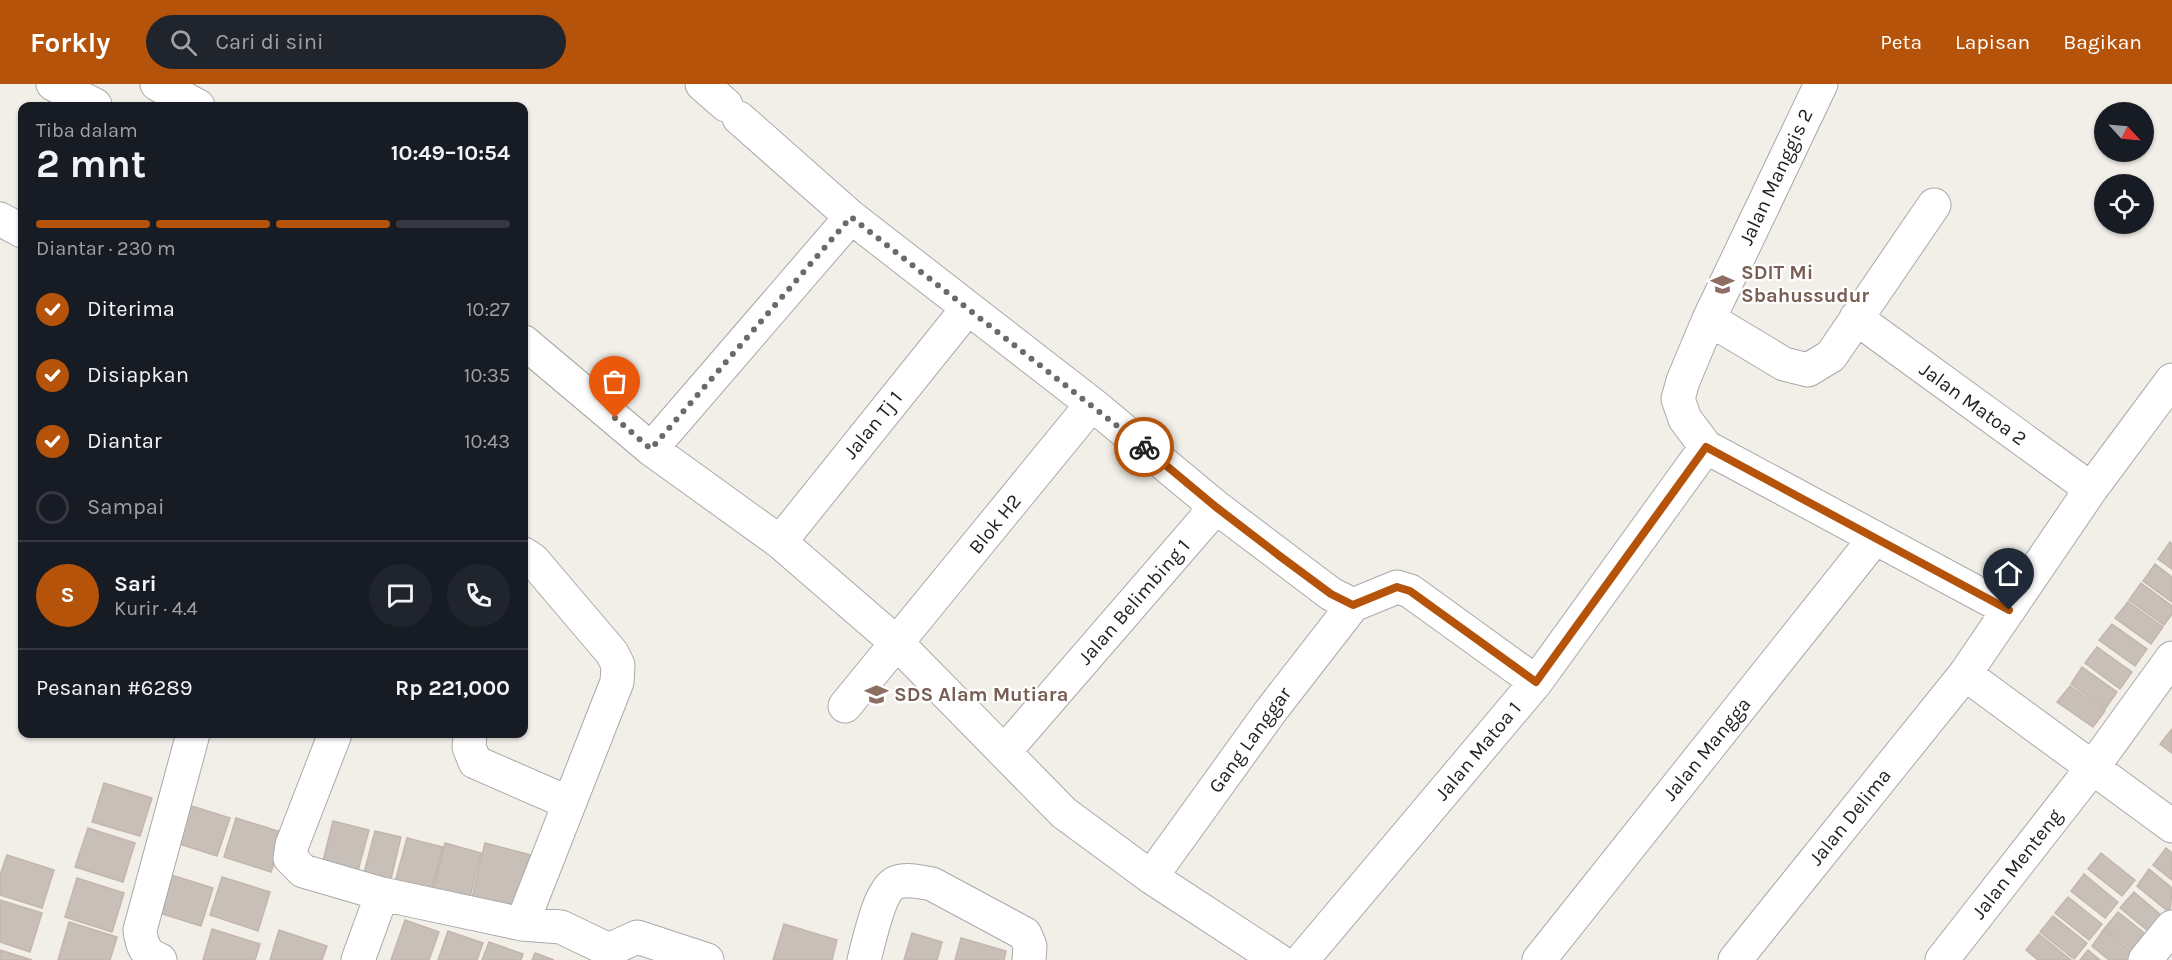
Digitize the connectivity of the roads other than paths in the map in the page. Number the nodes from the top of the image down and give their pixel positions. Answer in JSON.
{"nodes":[{"id":1,"x":53,"y":84,"type":"edge"},
{"id":2,"x":157,"y":84,"type":"edge"},
{"id":3,"x":702,"y":84,"type":"edge"},
{"id":4,"x":1821,"y":84,"type":"edge"},
{"id":5,"x":89,"y":102,"type":"edge"},
{"id":6,"x":191,"y":102,"type":"edge"},
{"id":7,"x":1934,"y":205,"type":"dead end"},
{"id":8,"x":851,"y":217,"type":"junction"},
{"id":9,"x":0,"y":219,"type":"edge"},
{"id":10,"x":18,"y":229,"type":"edge"},
{"id":11,"x":967,"y":309,"type":"junction"},
{"id":12,"x":1856,"y":318,"type":"junction"},
{"id":13,"x":1709,"y":319,"type":"junction"},
{"id":14,"x":528,"y":345,"type":"edge"},
{"id":15,"x":2172,"y":380,"type":"edge"},
{"id":16,"x":1092,"y":404,"type":"junction"},
{"id":17,"x":1706,"y":447,"type":"junction"},
{"id":18,"x":651,"y":449,"type":"junction"},
{"id":19,"x":2091,"y":489,"type":"junction"},
{"id":20,"x":1216,"y":507,"type":"junction"},
{"id":21,"x":1875,"y":538,"type":"junction"},
{"id":22,"x":780,"y":542,"type":"junction"},
{"id":23,"x":528,"y":568,"type":"edge"},
{"id":24,"x":1353,"y":605,"type":"junction"},
{"id":25,"x":2009,"y":610,"type":"junction"},
{"id":26,"x":898,"y":644,"type":"junction"},
{"id":27,"x":2172,"y":658,"type":"edge"},
{"id":28,"x":1965,"y":674,"type":"junction"},
{"id":29,"x":1536,"y":682,"type":"junction"},
{"id":30,"x":845,"y":706,"type":"dead end"},
{"id":31,"x":192,"y":738,"type":"edge"},
{"id":32,"x":332,"y":738,"type":"edge"},
{"id":33,"x":470,"y":738,"type":"edge"},
{"id":34,"x":1005,"y":751,"type":"junction"},
{"id":35,"x":2093,"y":767,"type":"junction"},
{"id":36,"x":569,"y":803,"type":"junction"},
{"id":37,"x":2172,"y":826,"type":"edge"},
{"id":38,"x":1151,"y":877,"type":"junction"},
{"id":39,"x":382,"y":894,"type":"junction"},
{"id":40,"x":522,"y":924,"type":"junction"},
{"id":41,"x":2172,"y":927,"type":"edge"},
{"id":42,"x":607,"y":955,"type":"edge"},
{"id":43,"x":160,"y":960,"type":"edge"},
{"id":44,"x":358,"y":960,"type":"edge"},
{"id":45,"x":707,"y":960,"type":"edge"},
{"id":46,"x":864,"y":960,"type":"edge"},
{"id":47,"x":1029,"y":960,"type":"edge"},
{"id":48,"x":1278,"y":960,"type":"edge"},
{"id":49,"x":1302,"y":960,"type":"edge"},
{"id":50,"x":1539,"y":960,"type":"edge"},
{"id":51,"x":1735,"y":960,"type":"edge"},
{"id":52,"x":1941,"y":960,"type":"edge"},
{"id":53,"x":2145,"y":960,"type":"edge"}],
"edges":[{"from":1,"to":5,"type":"street"},
{"from":2,"to":6,"type":"street"},
{"from":3,"to":8,"type":"street"},
{"from":4,"to":13,"type":"street","name":"Jalan Manggis 2"},
{"from":7,"to":12,"type":"street"},
{"from":8,"to":11,"type":"street"},
{"from":8,"to":18,"type":"street"},
{"from":9,"to":10,"type":"street"},
{"from":11,"to":16,"type":"street"},
{"from":11,"to":22,"type":"street","name":"Jalan Tj 1"},
{"from":12,"to":13,"type":"street"},
{"from":12,"to":19,"type":"street","name":"Jalan Matoa 2"},
{"from":13,"to":17,"type":"street","name":"Jalan Manggis 2"},
{"from":14,"to":18,"type":"street"},
{"from":15,"to":19,"type":"street","name":"Jalan Delima"},
{"from":16,"to":20,"type":"street"},
{"from":16,"to":26,"type":"street","name":"Blok H2"},
{"from":17,"to":21,"type":"street","name":"Jalan Manggis 2"},
{"from":17,"to":29,"type":"street","name":"Jalan Matoa 1"},
{"from":18,"to":22,"type":"street"},
{"from":19,"to":25,"type":"street","name":"Jalan Delima"},
{"from":20,"to":24,"type":"street"},
{"from":20,"to":34,"type":"street","name":"Jalan Belimbing 1"},
{"from":21,"to":25,"type":"street","name":"Jalan Manggis 2"},
{"from":21,"to":50,"type":"street","name":"Jalan Mangga"},
{"from":22,"to":26,"type":"street"},
{"from":23,"to":36,"type":"street"},
{"from":24,"to":29,"type":"street"},
{"from":24,"to":38,"type":"street","name":"Gang Langgar"},
{"from":25,"to":28,"type":"street","name":"Jalan Delima"},
{"from":26,"to":30,"type":"street","name":"Blok H2"},
{"from":26,"to":34,"type":"street"},
{"from":27,"to":35,"type":"street","name":"Jalan Menteng"},
{"from":28,"to":35,"type":"street"},
{"from":28,"to":51,"type":"street","name":"Jalan Delima"},
{"from":29,"to":49,"type":"street","name":"Jalan Matoa 1"},
{"from":31,"to":43,"type":"street"},
{"from":32,"to":39,"type":"street"},
{"from":33,"to":36,"type":"street"},
{"from":34,"to":38,"type":"street"},
{"from":35,"to":37,"type":"street"},
{"from":35,"to":52,"type":"street","name":"Jalan Menteng"},
{"from":36,"to":40,"type":"street"},
{"from":38,"to":48,"type":"street"},
{"from":39,"to":40,"type":"street"},
{"from":39,"to":44,"type":"street"},
{"from":40,"to":42,"type":"street"},
{"from":41,"to":53,"type":"street"},
{"from":42,"to":45,"type":"street"},
{"from":46,"to":47,"type":"street"}]}
